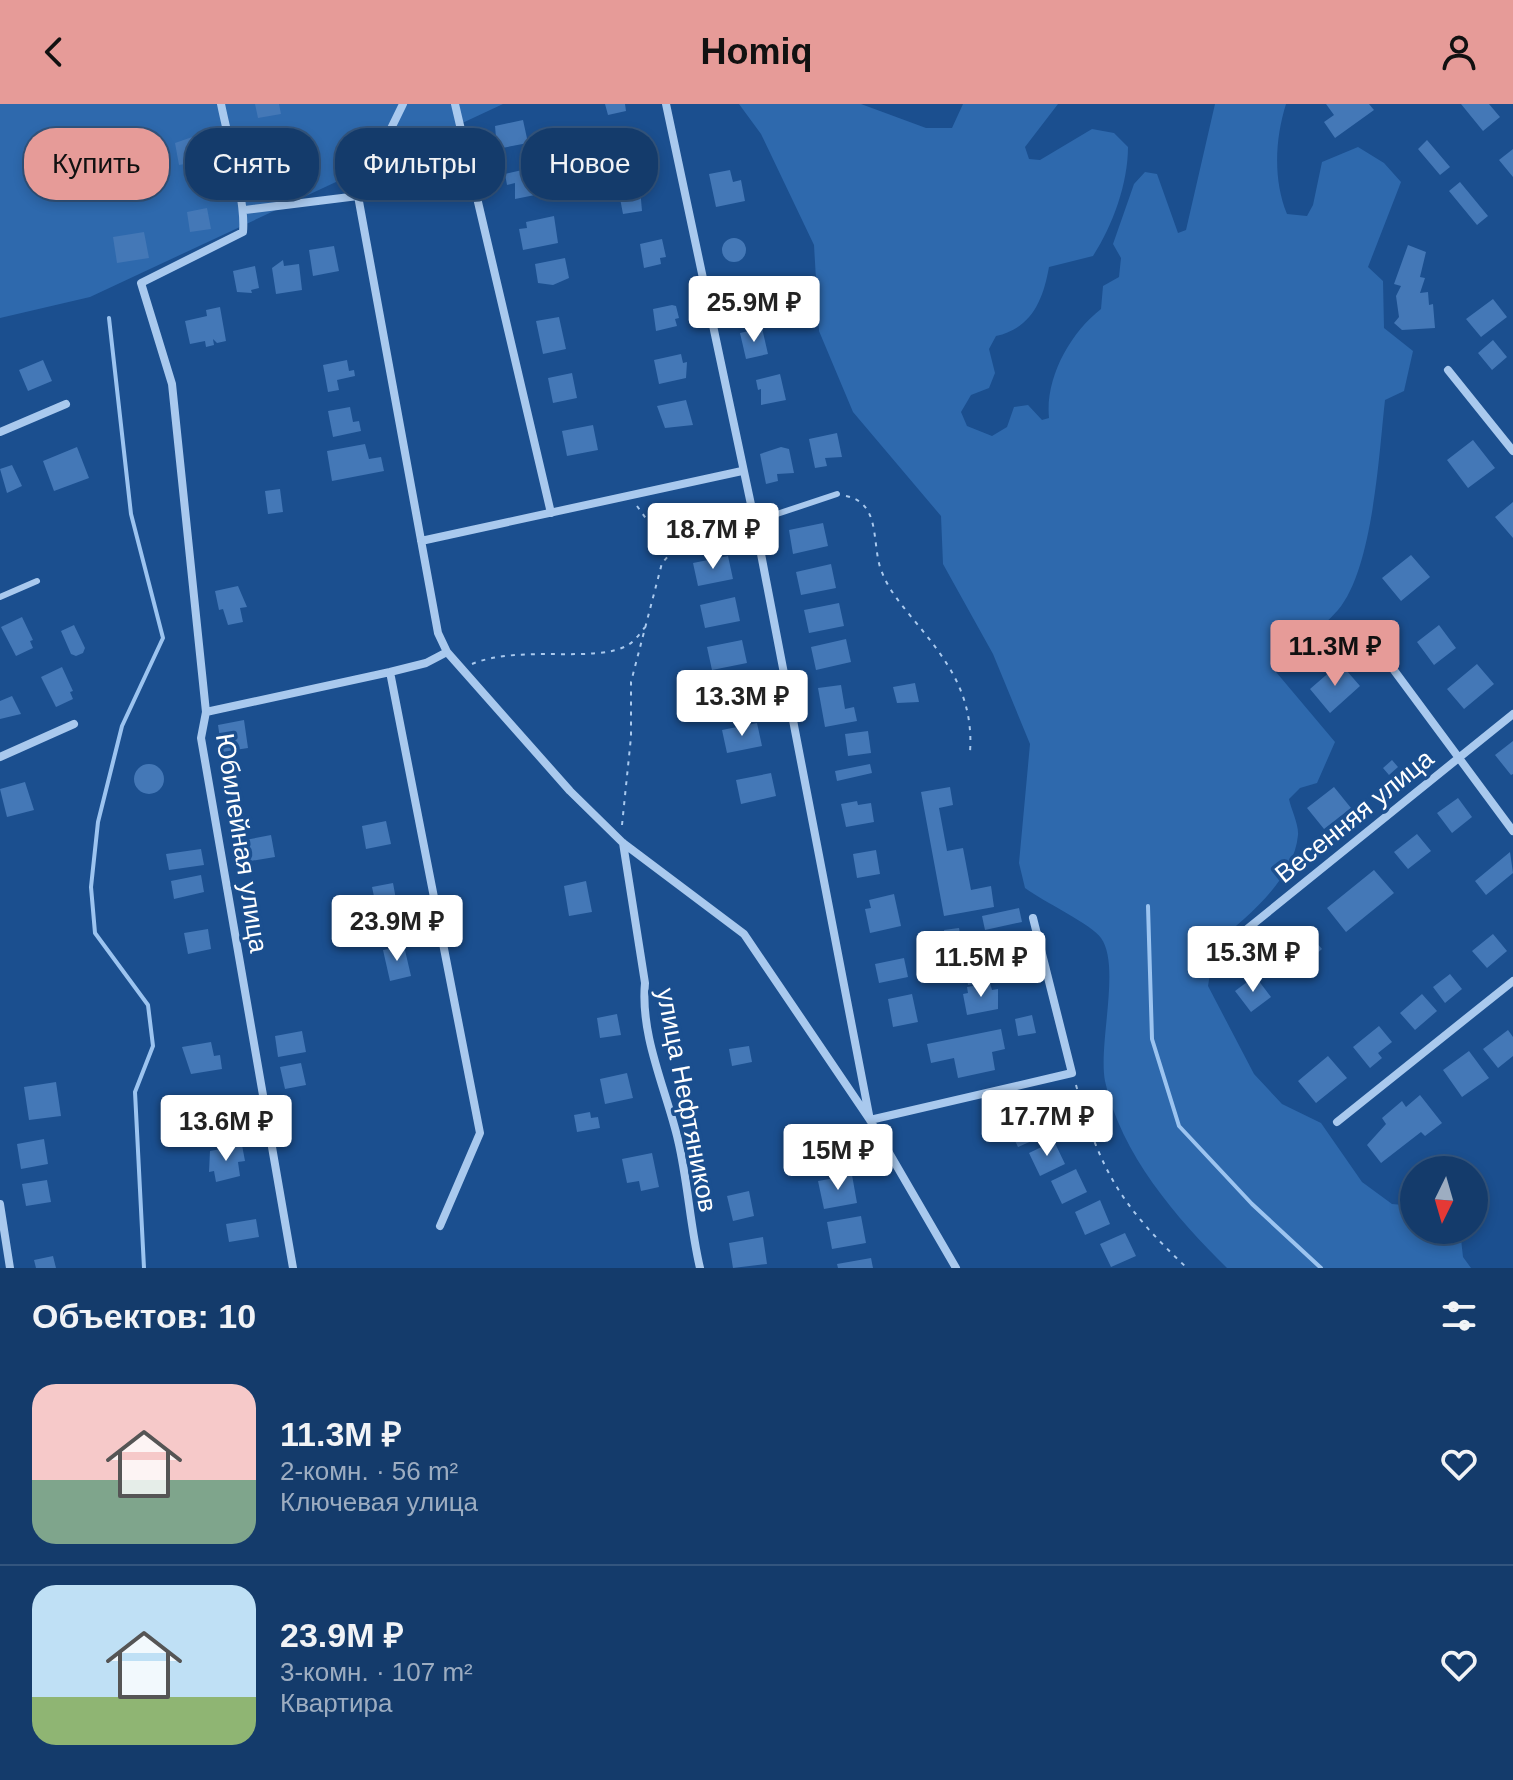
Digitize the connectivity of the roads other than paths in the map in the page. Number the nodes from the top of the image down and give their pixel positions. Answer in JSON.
{"nodes":[{"id":1,"x":221,"y":104,"type":"edge"},
{"id":2,"x":403,"y":104,"type":"edge"},
{"id":3,"x":455,"y":104,"type":"edge"},
{"id":4,"x":666,"y":104,"type":"edge"},
{"id":5,"x":391,"y":128,"type":"edge"},
{"id":6,"x":335,"y":199,"type":"edge"},
{"id":7,"x":359,"y":200,"type":"edge"},
{"id":8,"x":245,"y":210,"type":"junction"},
{"id":9,"x":1448,"y":370,"type":"dead end"},
{"id":10,"x":66,"y":404,"type":"dead end"},
{"id":11,"x":0,"y":432,"type":"edge"},
{"id":12,"x":1513,"y":451,"type":"edge"},
{"id":13,"x":742,"y":471,"type":"junction"},
{"id":14,"x":837,"y":494,"type":"road end"},
{"id":15,"x":551,"y":513,"type":"junction"},
{"id":16,"x":756,"y":528,"type":"junction"},
{"id":17,"x":421,"y":541,"type":"junction"},
{"id":18,"x":37,"y":581,"type":"dead end"},
{"id":19,"x":0,"y":597,"type":"edge"},
{"id":20,"x":1362,"y":627,"type":"dead end"},
{"id":21,"x":447,"y":652,"type":"junction"},
{"id":22,"x":390,"y":672,"type":"junction"},
{"id":23,"x":206,"y":712,"type":"junction"},
{"id":24,"x":1513,"y":714,"type":"edge"},
{"id":25,"x":74,"y":724,"type":"dead end"},
{"id":26,"x":0,"y":757,"type":"edge"},
{"id":27,"x":1458,"y":758,"type":"junction"},
{"id":28,"x":1513,"y":831,"type":"edge"},
{"id":29,"x":623,"y":843,"type":"junction"},
{"id":30,"x":1033,"y":918,"type":"dead end"},
{"id":31,"x":1221,"y":950,"type":"dead end"},
{"id":32,"x":1513,"y":981,"type":"edge"},
{"id":33,"x":870,"y":1120,"type":"junction"},
{"id":34,"x":1337,"y":1122,"type":"dead end"},
{"id":35,"x":0,"y":1204,"type":"edge"},
{"id":36,"x":440,"y":1226,"type":"dead end"},
{"id":37,"x":3,"y":1248,"type":"edge"},
{"id":38,"x":10,"y":1268,"type":"edge"},
{"id":39,"x":293,"y":1268,"type":"edge"},
{"id":40,"x":700,"y":1268,"type":"edge"},
{"id":41,"x":956,"y":1268,"type":"edge"}],
"edges":[{"from":1,"to":8,"type":"street"},
{"from":2,"to":5,"type":"street"},
{"from":3,"to":15,"type":"street"},
{"from":4,"to":13,"type":"street"},
{"from":6,"to":8,"type":"street"},
{"from":7,"to":17,"type":"street"},
{"from":8,"to":23,"type":"street","name":"Юбилейная улица"},
{"from":9,"to":12,"type":"street"},
{"from":10,"to":11,"type":"street"},
{"from":13,"to":15,"type":"street"},
{"from":13,"to":16,"type":"street"},
{"from":14,"to":16,"type":"lane"},
{"from":15,"to":17,"type":"street"},
{"from":16,"to":33,"type":"street"},
{"from":17,"to":21,"type":"street"},
{"from":18,"to":19,"type":"lane"},
{"from":20,"to":27,"type":"street"},
{"from":21,"to":22,"type":"street"},
{"from":21,"to":29,"type":"street"},
{"from":22,"to":23,"type":"street"},
{"from":22,"to":36,"type":"street"},
{"from":23,"to":39,"type":"street","name":"Юбилейная улица"},
{"from":24,"to":27,"type":"street","name":"Весенняя улица"},
{"from":25,"to":26,"type":"street"},
{"from":27,"to":28,"type":"street"},
{"from":27,"to":31,"type":"street","name":"Весенняя улица"},
{"from":29,"to":33,"type":"street"},
{"from":29,"to":40,"type":"street","name":"улица Нефтяников"},
{"from":30,"to":33,"type":"street"},
{"from":32,"to":34,"type":"street"},
{"from":33,"to":41,"type":"street"},
{"from":35,"to":37,"type":"street"},
{"from":37,"to":38,"type":"street"}]}
